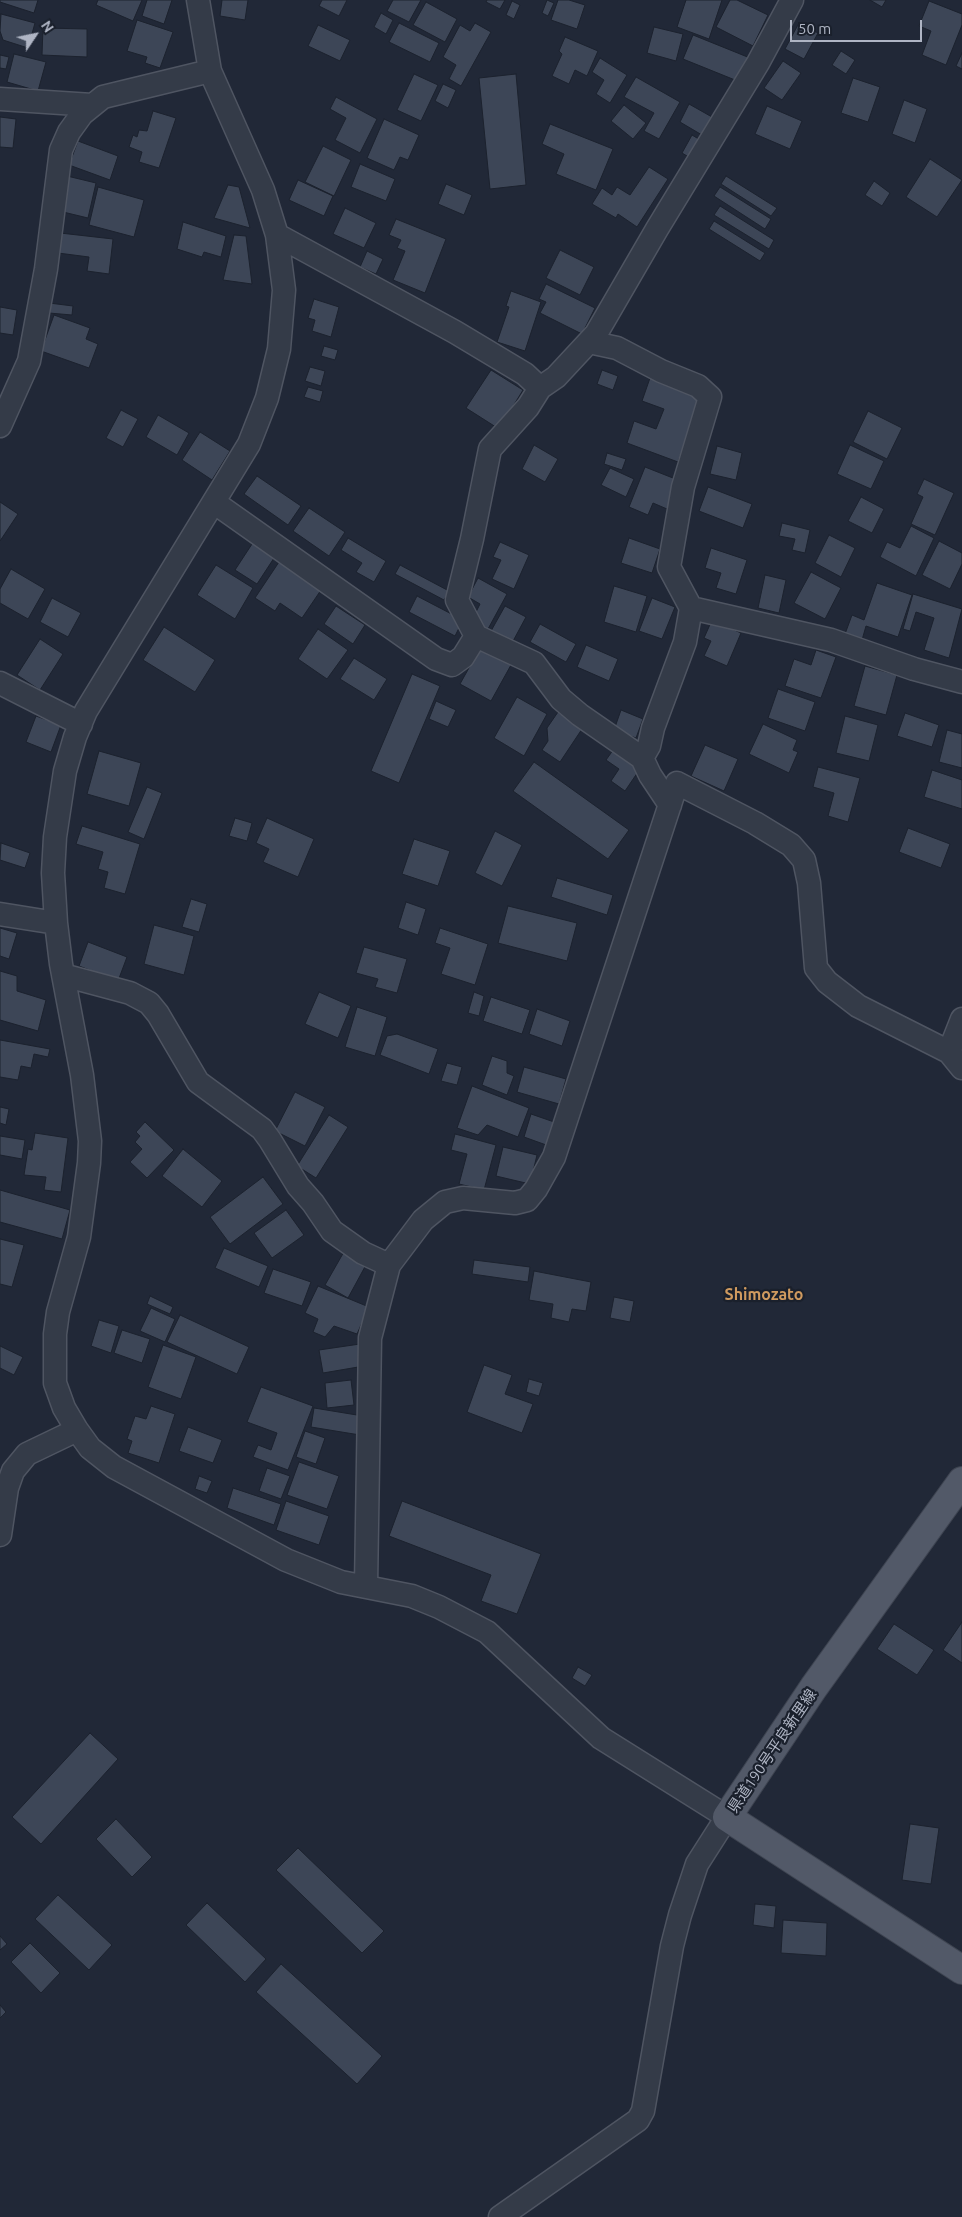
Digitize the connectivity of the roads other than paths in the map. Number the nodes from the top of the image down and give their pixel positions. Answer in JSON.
{"nodes":[{"id":1,"x":198,"y":0,"type":"edge"},
{"id":2,"x":792,"y":0,"type":"edge"},
{"id":3,"x":210,"y":71,"type":"junction"},
{"id":4,"x":0,"y":99,"type":"edge"},
{"id":5,"x":92,"y":105,"type":"junction"},
{"id":6,"x":277,"y":235,"type":"junction"},
{"id":7,"x":589,"y":342,"type":"junction"},
{"id":8,"x":540,"y":388,"type":"junction"},
{"id":9,"x":0,"y":426,"type":"edge"},
{"id":10,"x":215,"y":502,"type":"junction"},
{"id":11,"x":691,"y":608,"type":"junction"},
{"id":12,"x":476,"y":636,"type":"junction"},
{"id":13,"x":962,"y":682,"type":"edge"},
{"id":14,"x":0,"y":683,"type":"edge"},
{"id":15,"x":81,"y":724,"type":"junction"},
{"id":16,"x":642,"y":758,"type":"junction"},
{"id":17,"x":670,"y":805,"type":"junction"},
{"id":18,"x":0,"y":914,"type":"edge"},
{"id":19,"x":56,"y":923,"type":"junction"},
{"id":20,"x":63,"y":975,"type":"junction"},
{"id":21,"x":962,"y":1019,"type":"edge"},
{"id":22,"x":956,"y":1060,"type":"edge"},
{"id":23,"x":389,"y":1265,"type":"junction"},
{"id":24,"x":77,"y":1430,"type":"junction"},
{"id":25,"x":962,"y":1481,"type":"edge"},
{"id":26,"x":0,"y":1535,"type":"edge"},
{"id":27,"x":366,"y":1586,"type":"junction"},
{"id":28,"x":727,"y":1817,"type":"junction"},
{"id":29,"x":962,"y":1970,"type":"edge"},
{"id":30,"x":500,"y":2217,"type":"edge"}],
"edges":[{"from":1,"to":3,"type":"street"},
{"from":2,"to":7,"type":"street"},
{"from":3,"to":5,"type":"street"},
{"from":3,"to":6,"type":"street"},
{"from":4,"to":5,"type":"street"},
{"from":5,"to":9,"type":"street"},
{"from":6,"to":8,"type":"street"},
{"from":6,"to":10,"type":"street"},
{"from":7,"to":8,"type":"street"},
{"from":7,"to":11,"type":"street"},
{"from":8,"to":12,"type":"street"},
{"from":10,"to":12,"type":"street"},
{"from":10,"to":15,"type":"street"},
{"from":11,"to":13,"type":"street"},
{"from":11,"to":16,"type":"street"},
{"from":12,"to":16,"type":"street"},
{"from":14,"to":15,"type":"street"},
{"from":15,"to":19,"type":"street"},
{"from":16,"to":17,"type":"street"},
{"from":17,"to":22,"type":"street"},
{"from":17,"to":23,"type":"street"},
{"from":18,"to":19,"type":"street"},
{"from":19,"to":20,"type":"street"},
{"from":20,"to":23,"type":"street"},
{"from":20,"to":24,"type":"street"},
{"from":21,"to":22,"type":"street"},
{"from":23,"to":27,"type":"street"},
{"from":24,"to":26,"type":"street"},
{"from":24,"to":27,"type":"street"},
{"from":25,"to":28,"type":"main road","name":"県道190号平良新里線"},
{"from":27,"to":28,"type":"street"},
{"from":28,"to":29,"type":"main road","name":"県道190号平良新里線"},
{"from":28,"to":30,"type":"street"}]}
